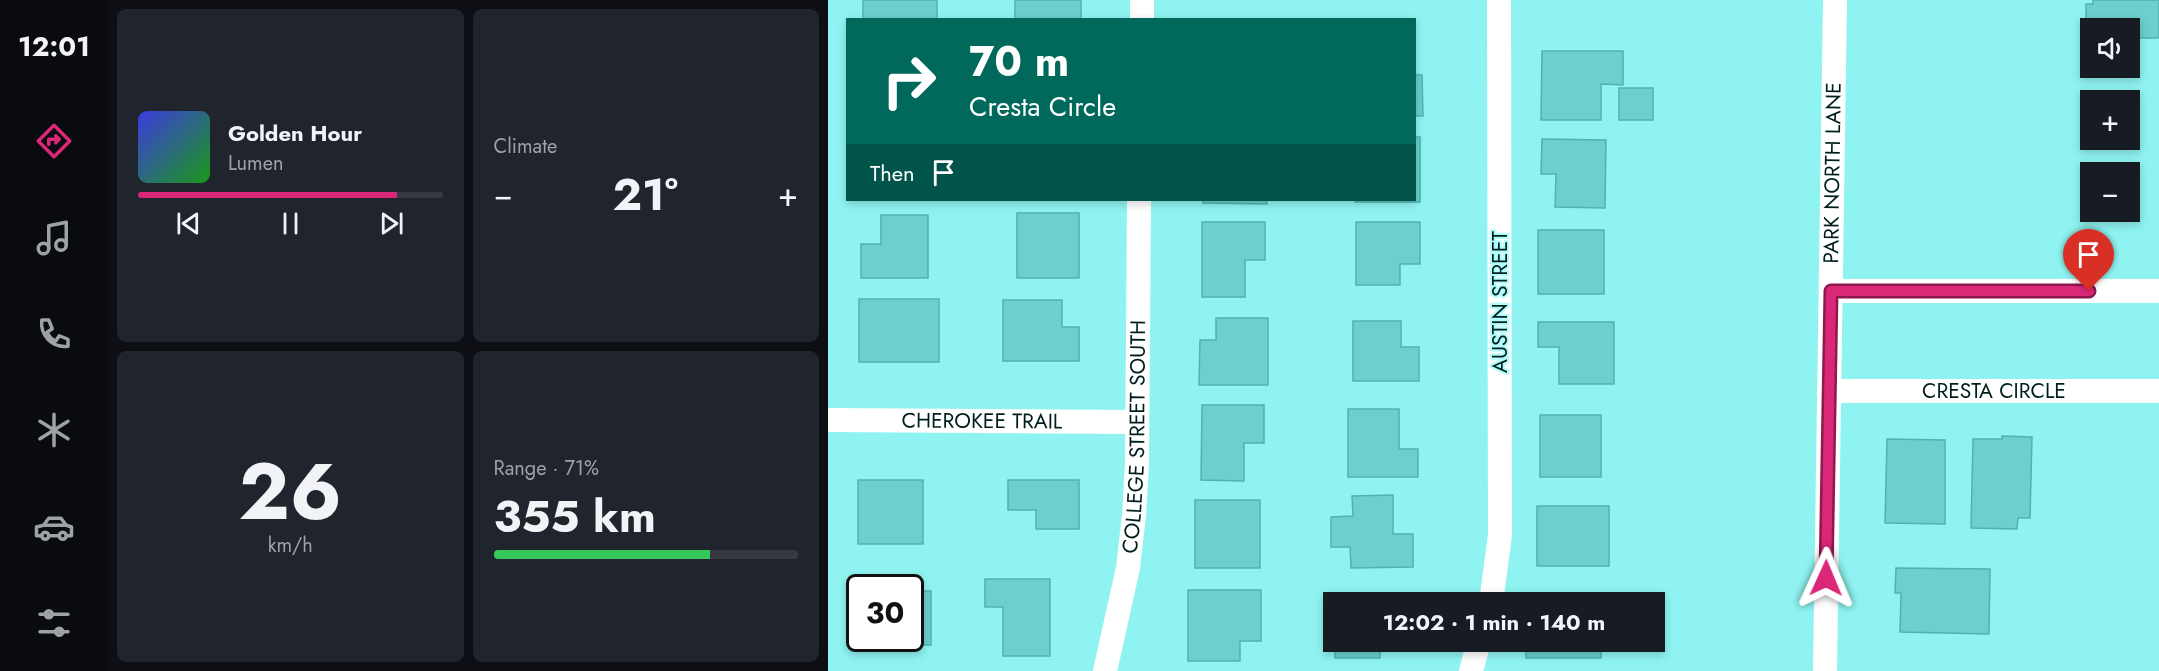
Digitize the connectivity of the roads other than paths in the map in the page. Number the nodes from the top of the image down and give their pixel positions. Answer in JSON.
{"nodes":[{"id":1,"x":1142,"y":0,"type":"edge"},
{"id":2,"x":1499,"y":0,"type":"edge"},
{"id":3,"x":1835,"y":0,"type":"edge"},
{"id":4,"x":1142,"y":18,"type":"edge"},
{"id":5,"x":1139,"y":201,"type":"edge"},
{"id":6,"x":1831,"y":291,"type":"junction"},
{"id":7,"x":2159,"y":291,"type":"edge"},
{"id":8,"x":1829,"y":391,"type":"junction"},
{"id":9,"x":2159,"y":391,"type":"edge"},
{"id":10,"x":828,"y":420,"type":"edge"},
{"id":11,"x":1136,"y":422,"type":"junction"},
{"id":12,"x":1492,"y":592,"type":"edge"},
{"id":13,"x":1476,"y":652,"type":"edge"},
{"id":14,"x":1105,"y":671,"type":"edge"},
{"id":15,"x":1471,"y":671,"type":"edge"},
{"id":16,"x":1825,"y":671,"type":"edge"}],
"edges":[{"from":1,"to":4,"type":"street"},
{"from":2,"to":12,"type":"street","name":"AUSTIN STREET"},
{"from":3,"to":6,"type":"street","name":"PARK NORTH LANE"},
{"from":5,"to":11,"type":"street","name":"COLLEGE STREET SOUTH"},
{"from":6,"to":7,"type":"street"},
{"from":6,"to":8,"type":"street","name":"PARK NORTH LANE"},
{"from":8,"to":9,"type":"street","name":"CRESTA CIRCLE"},
{"from":8,"to":16,"type":"street","name":"PARK NORTH LANE"},
{"from":10,"to":11,"type":"street","name":"CHEROKEE TRAIL"},
{"from":11,"to":14,"type":"street","name":"COLLEGE STREET SOUTH"},
{"from":13,"to":15,"type":"street"}]}
